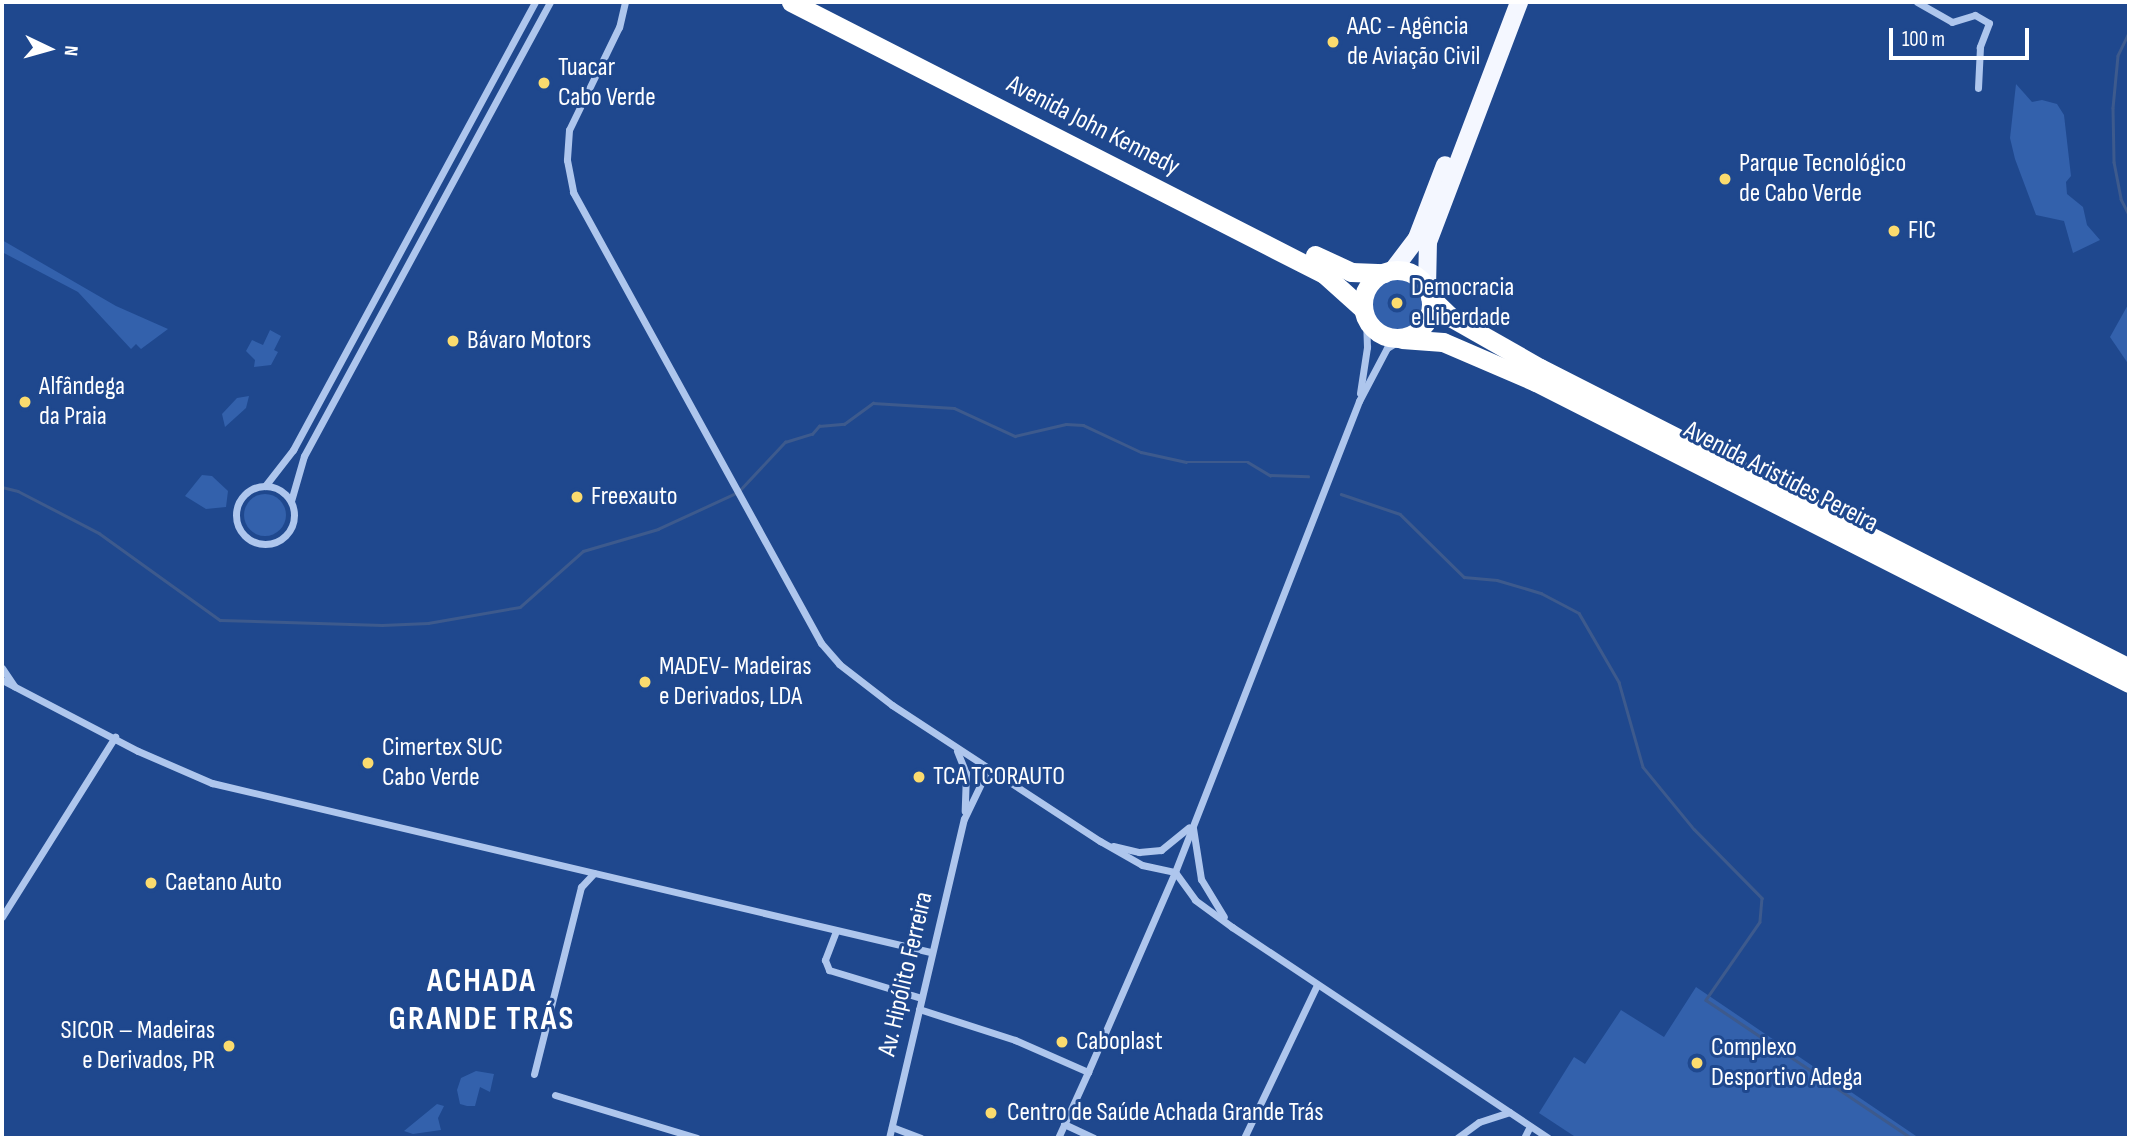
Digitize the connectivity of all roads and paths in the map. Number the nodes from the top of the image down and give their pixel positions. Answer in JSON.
{"nodes":[{"id":1,"x":535,"y":2,"type":"edge"},
{"id":2,"x":550,"y":2,"type":"edge"},
{"id":3,"x":625,"y":2,"type":"edge"},
{"id":4,"x":791,"y":2,"type":"edge"},
{"id":5,"x":816,"y":2,"type":"edge"},
{"id":6,"x":1507,"y":2,"type":"edge"},
{"id":7,"x":1519,"y":2,"type":"edge"},
{"id":8,"x":1917,"y":2,"type":"edge"},
{"id":9,"x":1978,"y":88,"type":"dead end"},
{"id":10,"x":1388,"y":271,"type":"junction"},
{"id":11,"x":1429,"y":292,"type":"junction"},
{"id":12,"x":1364,"y":314,"type":"junction"},
{"id":13,"x":1402,"y":339,"type":"junction"},
{"id":14,"x":1359,"y":401,"type":"junction"},
{"id":15,"x":265,"y":486,"type":"junction"},
{"id":16,"x":291,"y":501,"type":"junction"},
{"id":17,"x":2,"y":668,"type":"edge"},
{"id":18,"x":2129,"y":668,"type":"edge"},
{"id":19,"x":2,"y":680,"type":"edge"},
{"id":20,"x":2129,"y":683,"type":"edge"},
{"id":21,"x":15,"y":687,"type":"junction"},
{"id":22,"x":2,"y":690,"type":"edge"},
{"id":23,"x":115,"y":737,"type":"junction"},
{"id":24,"x":950,"y":743,"type":"junction"},
{"id":25,"x":988,"y":769,"type":"junction"},
{"id":26,"x":964,"y":819,"type":"junction"},
{"id":27,"x":1192,"y":824,"type":"junction"},
{"id":28,"x":1100,"y":841,"type":"junction"},
{"id":29,"x":1175,"y":872,"type":"junction"},
{"id":30,"x":594,"y":873,"type":"junction"},
{"id":31,"x":2,"y":917,"type":"edge"},
{"id":32,"x":1232,"y":927,"type":"junction"},
{"id":33,"x":836,"y":931,"type":"junction"},
{"id":34,"x":930,"y":952,"type":"junction"},
{"id":35,"x":1317,"y":985,"type":"junction"},
{"id":36,"x":921,"y":998,"type":"junction"},
{"id":37,"x":919,"y":1009,"type":"junction"},
{"id":38,"x":1088,"y":1072,"type":"junction"},
{"id":39,"x":534,"y":1074,"type":"dead end"},
{"id":40,"x":555,"y":1095,"type":"dead end"},
{"id":41,"x":1509,"y":1112,"type":"junction"},
{"id":42,"x":1065,"y":1124,"type":"junction"},
{"id":43,"x":1530,"y":1126,"type":"junction"},
{"id":44,"x":892,"y":1128,"type":"junction"},
{"id":45,"x":697,"y":1138,"type":"edge"},
{"id":46,"x":889,"y":1138,"type":"edge"},
{"id":47,"x":921,"y":1138,"type":"edge"},
{"id":48,"x":1058,"y":1138,"type":"edge"},
{"id":49,"x":1094,"y":1138,"type":"edge"},
{"id":50,"x":1244,"y":1138,"type":"edge"},
{"id":51,"x":1457,"y":1138,"type":"edge"},
{"id":52,"x":1524,"y":1138,"type":"edge"},
{"id":53,"x":1548,"y":1138,"type":"edge"}],
"edges":[{"from":1,"to":15,"type":"street"},
{"from":2,"to":16,"type":"street"},
{"from":3,"to":24,"type":"street"},
{"from":4,"to":12,"type":"highway","name":"Avenida John Kennedy"},
{"from":5,"to":10,"type":"highway","name":"Avenida John Kennedy"},
{"from":6,"to":10,"type":"main road"},
{"from":7,"to":11,"type":"main road"},
{"from":8,"to":9,"type":"street"},
{"from":10,"to":11,"type":"highway"},
{"from":10,"to":12,"type":"highway"},
{"from":11,"to":13,"type":"highway"},
{"from":11,"to":18,"type":"highway","name":"Avenida Aristides Pereira"},
{"from":12,"to":13,"type":"highway"},
{"from":12,"to":14,"type":"street"},
{"from":13,"to":14,"type":"street"},
{"from":13,"to":20,"type":"highway","name":"Avenida Aristides Pereira"},
{"from":14,"to":27,"type":"street"},
{"from":15,"to":16,"type":"street"},
{"from":15,"to":16,"type":"street"},
{"from":17,"to":21,"type":"street"},
{"from":19,"to":21,"type":"street"},
{"from":21,"to":22,"type":"street"},
{"from":21,"to":23,"type":"street"},
{"from":23,"to":30,"type":"street"},
{"from":23,"to":31,"type":"street"},
{"from":24,"to":25,"type":"street"},
{"from":24,"to":26,"type":"street"},
{"from":25,"to":26,"type":"street"},
{"from":25,"to":28,"type":"street"},
{"from":26,"to":34,"type":"street","name":"Av. Hipólito Ferreira"},
{"from":27,"to":28,"type":"street"},
{"from":27,"to":29,"type":"street"},
{"from":27,"to":32,"type":"street"},
{"from":28,"to":29,"type":"street"},
{"from":29,"to":32,"type":"street"},
{"from":29,"to":38,"type":"street"},
{"from":30,"to":33,"type":"street"},
{"from":30,"to":39,"type":"street"},
{"from":32,"to":35,"type":"street"},
{"from":33,"to":34,"type":"street"},
{"from":33,"to":36,"type":"street"},
{"from":34,"to":36,"type":"street","name":"Av. Hipólito Ferreira"},
{"from":35,"to":41,"type":"street"},
{"from":35,"to":50,"type":"street"},
{"from":36,"to":37,"type":"street","name":"Av. Hipólito Ferreira"},
{"from":37,"to":38,"type":"street"},
{"from":37,"to":44,"type":"street","name":"Av. Hipólito Ferreira"},
{"from":38,"to":42,"type":"street"},
{"from":40,"to":45,"type":"street"},
{"from":41,"to":43,"type":"street"},
{"from":41,"to":51,"type":"street"},
{"from":42,"to":48,"type":"street"},
{"from":42,"to":49,"type":"street"},
{"from":43,"to":52,"type":"street"},
{"from":43,"to":53,"type":"street"},
{"from":44,"to":46,"type":"street","name":"Av. Hipólito Ferreira"},
{"from":44,"to":47,"type":"street"}]}
